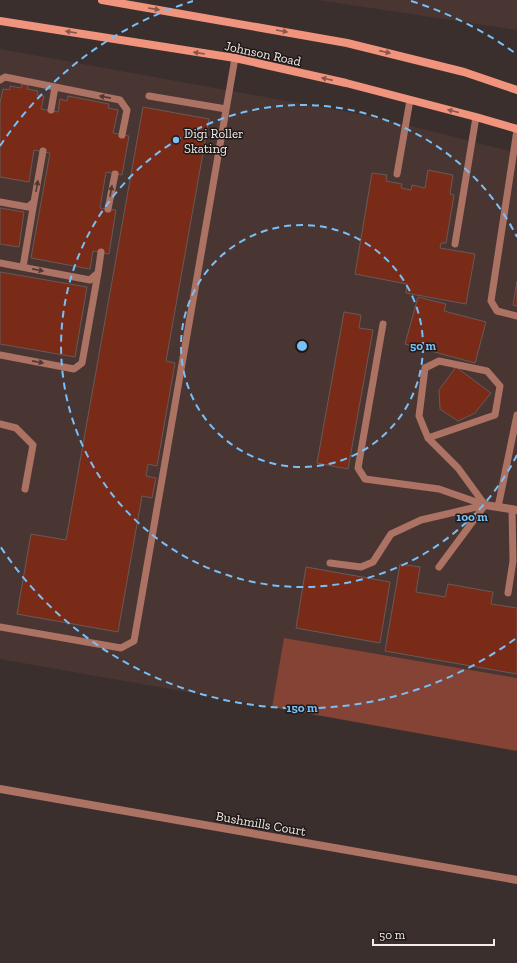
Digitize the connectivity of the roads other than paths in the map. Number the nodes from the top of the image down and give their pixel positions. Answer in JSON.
{"nodes":[{"id":1,"x":102,"y":0,"type":"edge"},
{"id":2,"x":0,"y":21,"type":"edge"},
{"id":3,"x":235,"y":58,"type":"junction"},
{"id":4,"x":0,"y":80,"type":"edge"},
{"id":5,"x":55,"y":87,"type":"junction"},
{"id":6,"x":517,"y":90,"type":"edge"},
{"id":7,"x":149,"y":96,"type":"dead end"},
{"id":8,"x":410,"y":100,"type":"junction"},
{"id":9,"x":226,"y":109,"type":"junction"},
{"id":10,"x":51,"y":110,"type":"dead end"},
{"id":11,"x":476,"y":117,"type":"junction"},
{"id":12,"x":517,"y":130,"type":"edge"},
{"id":13,"x":122,"y":135,"type":"dead end"},
{"id":14,"x":43,"y":152,"type":"dead end"},
{"id":15,"x":115,"y":174,"type":"dead end"},
{"id":16,"x":397,"y":174,"type":"dead end"},
{"id":17,"x":0,"y":202,"type":"edge"},
{"id":18,"x":34,"y":202,"type":"junction"},
{"id":19,"x":108,"y":209,"type":"dead end"},
{"id":20,"x":454,"y":244,"type":"dead end"},
{"id":21,"x":101,"y":252,"type":"dead end"},
{"id":22,"x":0,"y":263,"type":"edge"},
{"id":23,"x":22,"y":267,"type":"junction"},
{"id":24,"x":98,"y":273,"type":"junction"},
{"id":25,"x":517,"y":316,"type":"edge"},
{"id":26,"x":383,"y":324,"type":"dead end"},
{"id":27,"x":0,"y":355,"type":"edge"},
{"id":28,"x":517,"y":415,"type":"edge"},
{"id":29,"x":0,"y":424,"type":"edge"},
{"id":30,"x":428,"y":438,"type":"junction"},
{"id":31,"x":25,"y":489,"type":"dead end"},
{"id":32,"x":485,"y":505,"type":"junction"},
{"id":33,"x":498,"y":507,"type":"junction"},
{"id":34,"x":515,"y":510,"type":"edge"},
{"id":35,"x":330,"y":563,"type":"dead end"},
{"id":36,"x":439,"y":567,"type":"dead end"},
{"id":37,"x":508,"y":592,"type":"dead end"},
{"id":38,"x":0,"y":627,"type":"edge"},
{"id":39,"x":0,"y":789,"type":"edge"},
{"id":40,"x":517,"y":880,"type":"edge"}],
"edges":[{"from":1,"to":6,"type":"main road","name":"Johnson Road","one_way":true},
{"from":3,"to":2,"type":"main road","name":"Johnson Road","one_way":true},
{"from":8,"to":3,"type":"main road","name":"Johnson Road","one_way":true},
{"from":3,"to":9,"type":"lane"},
{"from":4,"to":5,"type":"lane"},
{"from":5,"to":10,"type":"lane"},
{"from":13,"to":5,"type":"lane","one_way":true},
{"from":7,"to":9,"type":"lane"},
{"from":11,"to":8,"type":"main road","name":"Johnson Road","one_way":true},
{"from":8,"to":16,"type":"lane"},
{"from":9,"to":38,"type":"lane"},
{"from":11,"to":12,"type":"main road","name":"Johnson Road"},
{"from":11,"to":20,"type":"lane"},
{"from":12,"to":25,"type":"lane"},
{"from":18,"to":14,"type":"lane","one_way":true},
{"from":19,"to":15,"type":"lane","one_way":true},
{"from":17,"to":18,"type":"lane"},
{"from":18,"to":23,"type":"lane"},
{"from":21,"to":24,"type":"lane"},
{"from":22,"to":23,"type":"lane"},
{"from":23,"to":24,"type":"lane","one_way":true},
{"from":27,"to":24,"type":"lane","one_way":true},
{"from":26,"to":32,"type":"lane"},
{"from":28,"to":33,"type":"lane"},
{"from":29,"to":31,"type":"lane"},
{"from":30,"to":30,"type":"lane"},
{"from":30,"to":32,"type":"lane"},
{"from":32,"to":33,"type":"street"},
{"from":32,"to":35,"type":"lane"},
{"from":32,"to":36,"type":"lane"},
{"from":33,"to":34,"type":"street"},
{"from":34,"to":37,"type":"lane"},
{"from":39,"to":40,"type":"street","name":"Bushmills Court"}]}
